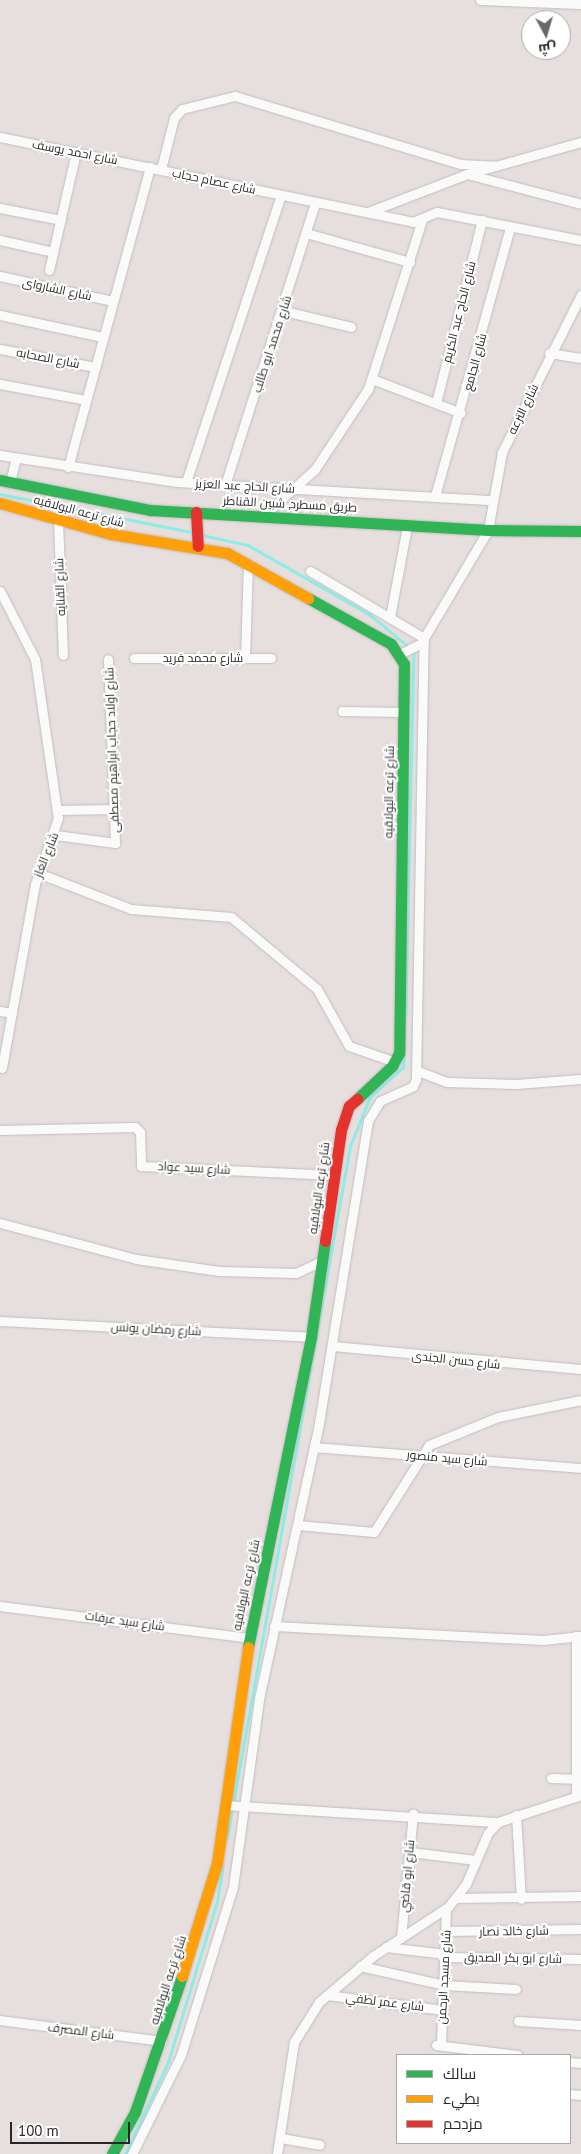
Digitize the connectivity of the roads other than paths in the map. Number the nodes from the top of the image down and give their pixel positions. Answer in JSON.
{"nodes":[{"id":1,"x":480,"y":0,"type":"edge"},
{"id":2,"x":581,"y":4,"type":"edge"},
{"id":3,"x":0,"y":137,"type":"edge"},
{"id":4,"x":581,"y":142,"type":"edge"},
{"id":5,"x":76,"y":152,"type":"junction"},
{"id":6,"x":495,"y":166,"type":"junction"},
{"id":7,"x":150,"y":167,"type":"junction"},
{"id":8,"x":161,"y":169,"type":"junction"},
{"id":9,"x":467,"y":174,"type":"junction"},
{"id":10,"x":280,"y":195,"type":"junction"},
{"id":11,"x":315,"y":203,"type":"junction"},
{"id":12,"x":581,"y":204,"type":"edge"},
{"id":13,"x":0,"y":208,"type":"edge"},
{"id":14,"x":368,"y":212,"type":"junction"},
{"id":15,"x":60,"y":220,"type":"junction"},
{"id":16,"x":422,"y":220,"type":"junction"},
{"id":17,"x":482,"y":220,"type":"junction"},
{"id":18,"x":510,"y":227,"type":"junction"},
{"id":19,"x":306,"y":233,"type":"junction"},
{"id":20,"x":0,"y":240,"type":"edge"},
{"id":21,"x":581,"y":240,"type":"edge"},
{"id":22,"x":53,"y":252,"type":"junction"},
{"id":23,"x":410,"y":262,"type":"junction"},
{"id":24,"x":49,"y":270,"type":"dead end"},
{"id":25,"x":0,"y":276,"type":"edge"},
{"id":26,"x":581,"y":295,"type":"edge"},
{"id":27,"x":113,"y":301,"type":"junction"},
{"id":28,"x":284,"y":311,"type":"junction"},
{"id":29,"x":0,"y":315,"type":"edge"},
{"id":30,"x":351,"y":327,"type":"dead end"},
{"id":31,"x":104,"y":337,"type":"junction"},
{"id":32,"x":0,"y":349,"type":"edge"},
{"id":33,"x":550,"y":353,"type":"junction"},
{"id":34,"x":581,"y":358,"type":"edge"},
{"id":35,"x":95,"y":368,"type":"junction"},
{"id":36,"x":372,"y":379,"type":"junction"},
{"id":37,"x":0,"y":384,"type":"edge"},
{"id":38,"x":86,"y":400,"type":"junction"},
{"id":39,"x":436,"y":403,"type":"junction"},
{"id":40,"x":461,"y":413,"type":"junction"},
{"id":41,"x":0,"y":455,"type":"edge"},
{"id":42,"x":16,"y":458,"type":"junction"},
{"id":43,"x":68,"y":467,"type":"junction"},
{"id":44,"x":5,"y":481,"type":"edge"},
{"id":45,"x":186,"y":482,"type":"junction"},
{"id":46,"x":225,"y":485,"type":"junction"},
{"id":47,"x":296,"y":489,"type":"junction"},
{"id":48,"x":435,"y":496,"type":"junction"},
{"id":49,"x":0,"y":503,"type":"edge"},
{"id":50,"x":492,"y":503,"type":"junction"},
{"id":51,"x":196,"y":512,"type":"junction"},
{"id":52,"x":264,"y":515,"type":"junction"},
{"id":53,"x":58,"y":520,"type":"junction"},
{"id":54,"x":407,"y":526,"type":"junction"},
{"id":55,"x":489,"y":526,"type":"junction"},
{"id":56,"x":581,"y":531,"type":"edge"},
{"id":57,"x":198,"y":544,"type":"junction"},
{"id":58,"x":248,"y":564,"type":"junction"},
{"id":59,"x":310,"y":571,"type":"dead end"},
{"id":60,"x":0,"y":591,"type":"edge"},
{"id":61,"x":390,"y":617,"type":"junction"},
{"id":62,"x":423,"y":641,"type":"junction"},
{"id":63,"x":403,"y":652,"type":"junction"},
{"id":64,"x":63,"y":655,"type":"dead end"},
{"id":65,"x":134,"y":658,"type":"dead end"},
{"id":66,"x":245,"y":658,"type":"junction"},
{"id":67,"x":271,"y":658,"type":"dead end"},
{"id":68,"x":108,"y":659,"type":"dead end"},
{"id":69,"x":342,"y":711,"type":"dead end"},
{"id":70,"x":403,"y":712,"type":"junction"},
{"id":71,"x":114,"y":808,"type":"junction"},
{"id":72,"x":58,"y":810,"type":"junction"},
{"id":73,"x":55,"y":835,"type":"junction"},
{"id":74,"x":38,"y":873,"type":"junction"},
{"id":75,"x":0,"y":1011,"type":"edge"},
{"id":76,"x":12,"y":1013,"type":"junction"},
{"id":77,"x":3,"y":1048,"type":"edge"},
{"id":78,"x":395,"y":1062,"type":"junction"},
{"id":79,"x":2,"y":1068,"type":"dead end"},
{"id":80,"x":418,"y":1071,"type":"junction"},
{"id":81,"x":581,"y":1079,"type":"edge"},
{"id":82,"x":0,"y":1130,"type":"edge"},
{"id":83,"x":334,"y":1175,"type":"junction"},
{"id":84,"x":0,"y":1223,"type":"edge"},
{"id":85,"x":322,"y":1261,"type":"junction"},
{"id":86,"x":0,"y":1321,"type":"edge"},
{"id":87,"x":311,"y":1337,"type":"junction"},
{"id":88,"x":332,"y":1346,"type":"junction"},
{"id":89,"x":581,"y":1369,"type":"edge"},
{"id":90,"x":581,"y":1400,"type":"edge"},
{"id":91,"x":314,"y":1447,"type":"junction"},
{"id":92,"x":420,"y":1456,"type":"junction"},
{"id":93,"x":581,"y":1468,"type":"edge"},
{"id":94,"x":298,"y":1525,"type":"junction"},
{"id":95,"x":0,"y":1606,"type":"edge"},
{"id":96,"x":274,"y":1626,"type":"junction"},
{"id":97,"x":578,"y":1636,"type":"edge"},
{"id":98,"x":249,"y":1638,"type":"junction"},
{"id":99,"x":551,"y":1778,"type":"dead end"},
{"id":100,"x":574,"y":1779,"type":"junction"},
{"id":101,"x":579,"y":1796,"type":"edge"},
{"id":102,"x":225,"y":1805,"type":"junction"},
{"id":103,"x":245,"y":1806,"type":"junction"},
{"id":104,"x":413,"y":1814,"type":"junction"},
{"id":105,"x":516,"y":1815,"type":"junction"},
{"id":106,"x":498,"y":1822,"type":"junction"},
{"id":107,"x":410,"y":1852,"type":"junction"},
{"id":108,"x":476,"y":1860,"type":"junction"},
{"id":109,"x":581,"y":1896,"type":"edge"},
{"id":110,"x":457,"y":1898,"type":"junction"},
{"id":111,"x":521,"y":1899,"type":"junction"},
{"id":112,"x":446,"y":1909,"type":"junction"},
{"id":113,"x":581,"y":1929,"type":"edge"},
{"id":114,"x":446,"y":1931,"type":"junction"},
{"id":115,"x":401,"y":1938,"type":"junction"},
{"id":116,"x":386,"y":1947,"type":"junction"},
{"id":117,"x":446,"y":1956,"type":"junction"},
{"id":118,"x":581,"y":1959,"type":"edge"},
{"id":119,"x":360,"y":1966,"type":"junction"},
{"id":120,"x":444,"y":1985,"type":"junction"},
{"id":121,"x":516,"y":1989,"type":"dead end"},
{"id":122,"x":327,"y":1995,"type":"junction"},
{"id":123,"x":443,"y":2010,"type":"junction"},
{"id":124,"x":0,"y":2020,"type":"edge"},
{"id":125,"x":518,"y":2021,"type":"dead end"},
{"id":126,"x":581,"y":2025,"type":"edge"},
{"id":127,"x":162,"y":2041,"type":"junction"},
{"id":128,"x":509,"y":2054,"type":"edge"},
{"id":129,"x":281,"y":2138,"type":"junction"},
{"id":130,"x":320,"y":2146,"type":"dead end"},
{"id":131,"x":112,"y":2154,"type":"edge"},
{"id":132,"x":132,"y":2154,"type":"edge"},
{"id":133,"x":277,"y":2154,"type":"edge"}],
"edges":[{"from":1,"to":2,"type":"street"},
{"from":3,"to":5,"type":"street","name":"شارع احمد يوسف"},
{"from":4,"to":6,"type":"street"},
{"from":5,"to":7,"type":"street","name":"شارع احمد يوسف"},
{"from":5,"to":15,"type":"street"},
{"from":6,"to":8,"type":"street"},
{"from":6,"to":9,"type":"street"},
{"from":7,"to":8,"type":"street","name":"شارع عصام حجاب"},
{"from":7,"to":27,"type":"street"},
{"from":8,"to":10,"type":"street","name":"شارع عصام حجاب"},
{"from":9,"to":12,"type":"street"},
{"from":9,"to":14,"type":"street"},
{"from":10,"to":11,"type":"street","name":"شارع عصام حجاب"},
{"from":10,"to":45,"type":"street"},
{"from":11,"to":14,"type":"street","name":"شارع عصام حجاب"},
{"from":11,"to":19,"type":"street","name":"شارع محمد ابو طالب"},
{"from":13,"to":15,"type":"street"},
{"from":14,"to":16,"type":"street","name":"شارع عصام حجاب"},
{"from":15,"to":22,"type":"street"},
{"from":16,"to":17,"type":"street","name":"شارع عصام حجاب"},
{"from":16,"to":23,"type":"street"},
{"from":17,"to":18,"type":"street","name":"شارع عصام حجاب"},
{"from":17,"to":39,"type":"street","name":"شارع الحاج عبد الكريم"},
{"from":18,"to":21,"type":"street","name":"شارع عصام حجاب"},
{"from":18,"to":40,"type":"street","name":"شارع الجامع"},
{"from":19,"to":23,"type":"street"},
{"from":19,"to":28,"type":"street","name":"شارع محمد ابو طالب"},
{"from":20,"to":22,"type":"street"},
{"from":22,"to":24,"type":"street"},
{"from":23,"to":36,"type":"street"},
{"from":25,"to":27,"type":"street","name":"شارع الشارواى"},
{"from":26,"to":33,"type":"street","name":"شارع الترعه"},
{"from":27,"to":31,"type":"street"},
{"from":28,"to":30,"type":"street"},
{"from":28,"to":46,"type":"street","name":"شارع محمد ابو طالب"},
{"from":29,"to":31,"type":"street"},
{"from":31,"to":35,"type":"street"},
{"from":32,"to":35,"type":"street","name":"شارع الصحابه"},
{"from":33,"to":34,"type":"street"},
{"from":33,"to":50,"type":"street","name":"شارع الترعه"},
{"from":35,"to":38,"type":"street"},
{"from":36,"to":39,"type":"street"},
{"from":36,"to":47,"type":"street"},
{"from":37,"to":38,"type":"street"},
{"from":38,"to":43,"type":"street"},
{"from":39,"to":40,"type":"street"},
{"from":40,"to":48,"type":"street","name":"شارع الجامع"},
{"from":41,"to":42,"type":"street","name":"شارع الحاج عبد العزيز"},
{"from":42,"to":43,"type":"street","name":"شارع الحاج عبد العزيز"},
{"from":42,"to":44,"type":"street"},
{"from":43,"to":45,"type":"street","name":"شارع الحاج عبد العزيز"},
{"from":44,"to":51,"type":"street","name":"طريق مسطرد, شبين القناطر"},
{"from":45,"to":46,"type":"street","name":"شارع الحاج عبد العزيز"},
{"from":46,"to":47,"type":"street","name":"شارع الحاج عبد العزيز"},
{"from":47,"to":48,"type":"street","name":"شارع الحاج عبد العزيز"},
{"from":47,"to":52,"type":"street"},
{"from":48,"to":50,"type":"street","name":"شارع الحاج عبد العزيز"},
{"from":49,"to":53,"type":"street","name":"شارع ترعه البولاقيه"},
{"from":50,"to":55,"type":"street","name":"شارع الترعه"},
{"from":51,"to":52,"type":"street","name":"طريق مسطرد, شبين القناطر"},
{"from":51,"to":57,"type":"street"},
{"from":52,"to":54,"type":"street","name":"طريق مسطرد, شبين القناطر"},
{"from":53,"to":57,"type":"street","name":"شارع ترعه البولاقيه"},
{"from":53,"to":64,"type":"street","name":"شارع القنايه"},
{"from":54,"to":55,"type":"street","name":"طريق مسطرد, شبين القناطر"},
{"from":54,"to":61,"type":"street"},
{"from":55,"to":56,"type":"street","name":"طريق مسطرد, شبين القناطر"},
{"from":55,"to":62,"type":"street"},
{"from":57,"to":58,"type":"street","name":"شارع ترعه البولاقيه"},
{"from":58,"to":63,"type":"street","name":"شارع ترعه البولاقيه"},
{"from":58,"to":66,"type":"street"},
{"from":59,"to":61,"type":"street"},
{"from":60,"to":72,"type":"street","name":"شارع الغاز"},
{"from":61,"to":62,"type":"street"},
{"from":62,"to":63,"type":"street"},
{"from":62,"to":80,"type":"street"},
{"from":63,"to":70,"type":"street","name":"شارع ترعه البولاقيه"},
{"from":65,"to":66,"type":"street","name":"شارع محمد فريد"},
{"from":66,"to":67,"type":"street","name":"شارع محمد فريد"},
{"from":68,"to":71,"type":"street","name":"شارع اولاد حجاب ابراهيم مصطفى"},
{"from":69,"to":70,"type":"street"},
{"from":70,"to":78,"type":"street","name":"شارع ترعه البولاقيه"},
{"from":71,"to":72,"type":"street"},
{"from":71,"to":73,"type":"street","name":"شارع اولاد حجاب ابراهيم مصطفى"},
{"from":72,"to":73,"type":"street","name":"شارع الغاز"},
{"from":73,"to":74,"type":"street","name":"شارع الغاز"},
{"from":74,"to":76,"type":"street","name":"شارع الغاز"},
{"from":74,"to":78,"type":"street"},
{"from":75,"to":76,"type":"street"},
{"from":76,"to":77,"type":"street","name":"شارع الغاز"},
{"from":77,"to":79,"type":"street","name":"شارع الغاز"},
{"from":78,"to":83,"type":"street","name":"شارع ترعه البولاقيه"},
{"from":80,"to":81,"type":"street"},
{"from":80,"to":88,"type":"street"},
{"from":82,"to":83,"type":"street","name":"شارع سيد عواد"},
{"from":83,"to":85,"type":"street","name":"شارع ترعه البولاقيه"},
{"from":84,"to":85,"type":"street"},
{"from":85,"to":87,"type":"street","name":"شارع ترعه البولاقيه"},
{"from":86,"to":87,"type":"street","name":"شارع رمضان يونس"},
{"from":87,"to":98,"type":"street","name":"شارع ترعه البولاقيه"},
{"from":88,"to":89,"type":"street","name":"شارع حسن الجندى"},
{"from":88,"to":91,"type":"street"},
{"from":90,"to":92,"type":"street"},
{"from":91,"to":92,"type":"street","name":"شارع سيد منصور"},
{"from":91,"to":94,"type":"street"},
{"from":92,"to":93,"type":"street","name":"شارع سيد منصور"},
{"from":92,"to":94,"type":"street"},
{"from":94,"to":96,"type":"street"},
{"from":95,"to":98,"type":"street","name":"شارع سيد عرفات"},
{"from":96,"to":97,"type":"street"},
{"from":96,"to":103,"type":"street"},
{"from":97,"to":100,"type":"street"},
{"from":98,"to":102,"type":"street","name":"شارع ترعه البولاقيه"},
{"from":99,"to":100,"type":"street"},
{"from":100,"to":101,"type":"street"},
{"from":101,"to":105,"type":"street"},
{"from":102,"to":103,"type":"street"},
{"from":102,"to":127,"type":"street","name":"شارع ترعه البولاقيه"},
{"from":103,"to":104,"type":"street"},
{"from":103,"to":132,"type":"street"},
{"from":104,"to":106,"type":"street"},
{"from":104,"to":107,"type":"street","name":"شارع ابو قاضي"},
{"from":105,"to":106,"type":"street"},
{"from":105,"to":111,"type":"street"},
{"from":106,"to":108,"type":"street"},
{"from":107,"to":108,"type":"street"},
{"from":107,"to":115,"type":"street","name":"شارع ابو قاضي"},
{"from":108,"to":110,"type":"street"},
{"from":109,"to":111,"type":"street"},
{"from":110,"to":111,"type":"street"},
{"from":110,"to":112,"type":"street"},
{"from":112,"to":114,"type":"street","name":"شارع مسجد الرحمن"},
{"from":112,"to":115,"type":"street"},
{"from":113,"to":114,"type":"street","name":"شارع خالد نصار"},
{"from":114,"to":117,"type":"street","name":"شارع مسجد الرحمن"},
{"from":115,"to":116,"type":"street"},
{"from":116,"to":117,"type":"street","name":"شارع ابو بكر الصديق"},
{"from":116,"to":119,"type":"street"},
{"from":117,"to":118,"type":"street","name":"شارع ابو بكر الصديق"},
{"from":117,"to":120,"type":"street","name":"شارع مسجد الرحمن"},
{"from":119,"to":120,"type":"street"},
{"from":119,"to":122,"type":"street"},
{"from":120,"to":121,"type":"street"},
{"from":120,"to":123,"type":"street","name":"شارع مسجد الرحمن"},
{"from":122,"to":123,"type":"street","name":"شارع عمر لطفي"},
{"from":122,"to":129,"type":"street"},
{"from":123,"to":128,"type":"street","name":"شارع مسجد الرحمن"},
{"from":124,"to":127,"type":"street","name":"شارع المصرف"},
{"from":125,"to":126,"type":"street"},
{"from":127,"to":131,"type":"street","name":"شارع ترعه البولاقيه"},
{"from":129,"to":130,"type":"street"},
{"from":129,"to":133,"type":"street"}]}
